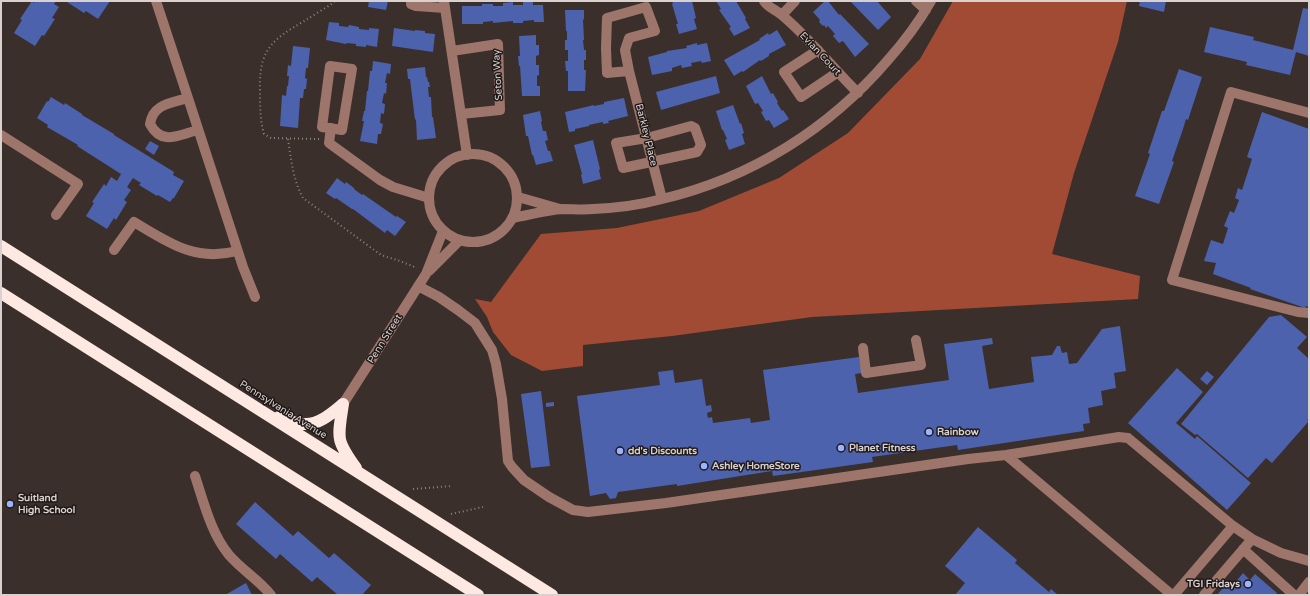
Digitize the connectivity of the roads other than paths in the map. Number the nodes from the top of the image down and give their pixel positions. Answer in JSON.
{"nodes":[{"id":1,"x":156,"y":1,"type":"edge"},
{"id":2,"x":411,"y":1,"type":"edge"},
{"id":3,"x":764,"y":1,"type":"edge"},
{"id":4,"x":795,"y":1,"type":"edge"},
{"id":5,"x":916,"y":1,"type":"edge"},
{"id":6,"x":445,"y":5,"type":"edge"},
{"id":7,"x":928,"y":5,"type":"edge"},
{"id":8,"x":782,"y":15,"type":"junction"},
{"id":9,"x":818,"y":50,"type":"junction"},
{"id":10,"x":452,"y":51,"type":"junction"},
{"id":11,"x":629,"y":71,"type":"junction"},
{"id":12,"x":838,"y":72,"type":"junction"},
{"id":13,"x":858,"y":93,"type":"junction"},
{"id":14,"x":188,"y":98,"type":"junction"},
{"id":15,"x":1309,"y":113,"type":"edge"},
{"id":16,"x":461,"y":114,"type":"junction"},
{"id":17,"x":331,"y":128,"type":"junction"},
{"id":18,"x":198,"y":130,"type":"junction"},
{"id":19,"x":1,"y":135,"type":"edge"},
{"id":20,"x":647,"y":138,"type":"junction"},
{"id":21,"x":467,"y":155,"type":"junction"},
{"id":22,"x":652,"y":161,"type":"junction"},
{"id":23,"x":518,"y":197,"type":"junction"},
{"id":24,"x":429,"y":198,"type":"junction"},
{"id":25,"x":662,"y":199,"type":"junction"},
{"id":26,"x":562,"y":209,"type":"junction"},
{"id":27,"x":56,"y":215,"type":"dead end"},
{"id":28,"x":512,"y":218,"type":"junction"},
{"id":29,"x":443,"y":231,"type":"junction"},
{"id":30,"x":460,"y":240,"type":"junction"},
{"id":31,"x":1,"y":246,"type":"edge"},
{"id":32,"x":114,"y":250,"type":"dead end"},
{"id":33,"x":237,"y":251,"type":"junction"},
{"id":34,"x":426,"y":274,"type":"junction"},
{"id":35,"x":418,"y":286,"type":"junction"},
{"id":36,"x":1,"y":293,"type":"edge"},
{"id":37,"x":255,"y":297,"type":"dead end"},
{"id":38,"x":1309,"y":313,"type":"edge"},
{"id":39,"x":916,"y":340,"type":"dead end"},
{"id":40,"x":863,"y":348,"type":"dead end"},
{"id":41,"x":344,"y":404,"type":"junction"},
{"id":42,"x":263,"y":412,"type":"junction"},
{"id":43,"x":1006,"y":455,"type":"junction"},
{"id":44,"x":360,"y":474,"type":"junction"},
{"id":45,"x":195,"y":476,"type":"dead end"},
{"id":46,"x":1233,"y":526,"type":"junction"},
{"id":47,"x":1252,"y":539,"type":"junction"},
{"id":48,"x":1243,"y":549,"type":"junction"},
{"id":49,"x":1309,"y":561,"type":"edge"},
{"id":50,"x":1309,"y":582,"type":"edge"},
{"id":51,"x":271,"y":595,"type":"edge"},
{"id":52,"x":478,"y":595,"type":"edge"},
{"id":53,"x":552,"y":595,"type":"edge"},
{"id":54,"x":1173,"y":595,"type":"edge"},
{"id":55,"x":1204,"y":595,"type":"edge"},
{"id":56,"x":1294,"y":595,"type":"edge"},
{"id":57,"x":1299,"y":595,"type":"edge"}],
"edges":[{"from":1,"to":14,"type":"street"},
{"from":2,"to":6,"type":"street"},
{"from":3,"to":8,"type":"street","name":"Evian Court"},
{"from":4,"to":8,"type":"street"},
{"from":5,"to":7,"type":"street"},
{"from":6,"to":10,"type":"street"},
{"from":7,"to":13,"type":"street"},
{"from":8,"to":9,"type":"street","name":"Evian Court"},
{"from":9,"to":12,"type":"street","name":"Evian Court"},
{"from":9,"to":12,"type":"street"},
{"from":10,"to":16,"type":"street"},
{"from":10,"to":16,"type":"street","name":"Seton Way"},
{"from":11,"to":11,"type":"street","name":"Barkley Place"},
{"from":11,"to":20,"type":"street","name":"Barkley Place"},
{"from":12,"to":13,"type":"street","name":"Evian Court"},
{"from":13,"to":25,"type":"street"},
{"from":14,"to":18,"type":"street"},
{"from":14,"to":18,"type":"street"},
{"from":15,"to":38,"type":"street"},
{"from":16,"to":21,"type":"street"},
{"from":17,"to":17,"type":"street"},
{"from":17,"to":24,"type":"street"},
{"from":18,"to":33,"type":"street"},
{"from":19,"to":27,"type":"street"},
{"from":20,"to":22,"type":"street","name":"Barkley Place"},
{"from":20,"to":22,"type":"street"},
{"from":20,"to":22,"type":"street"},
{"from":21,"to":23,"type":"street"},
{"from":21,"to":24,"type":"street"},
{"from":22,"to":25,"type":"street","name":"Barkley Place"},
{"from":23,"to":26,"type":"street"},
{"from":23,"to":28,"type":"street"},
{"from":24,"to":29,"type":"street"},
{"from":25,"to":26,"type":"street"},
{"from":26,"to":28,"type":"street"},
{"from":28,"to":30,"type":"street"},
{"from":29,"to":30,"type":"street"},
{"from":29,"to":34,"type":"street","name":"Penn Street"},
{"from":30,"to":34,"type":"street","name":"Penn Street"},
{"from":31,"to":42,"type":"highway","name":"Pennsylvania Avenue"},
{"from":32,"to":33,"type":"street"},
{"from":33,"to":37,"type":"street"},
{"from":34,"to":35,"type":"street","name":"Penn Street"},
{"from":35,"to":41,"type":"street","name":"Penn Street"},
{"from":35,"to":43,"type":"street"},
{"from":36,"to":52,"type":"highway"},
{"from":39,"to":40,"type":"street"},
{"from":41,"to":42,"type":"highway"},
{"from":41,"to":44,"type":"highway"},
{"from":42,"to":44,"type":"highway","name":"Pennsylvania Avenue"},
{"from":43,"to":46,"type":"street"},
{"from":43,"to":54,"type":"street"},
{"from":44,"to":53,"type":"highway","name":"Pennsylvania Avenue"},
{"from":45,"to":51,"type":"street"},
{"from":46,"to":47,"type":"street"},
{"from":46,"to":54,"type":"street"},
{"from":47,"to":48,"type":"street"},
{"from":47,"to":49,"type":"street"},
{"from":48,"to":55,"type":"street"},
{"from":48,"to":56,"type":"street"},
{"from":50,"to":57,"type":"street"}]}
